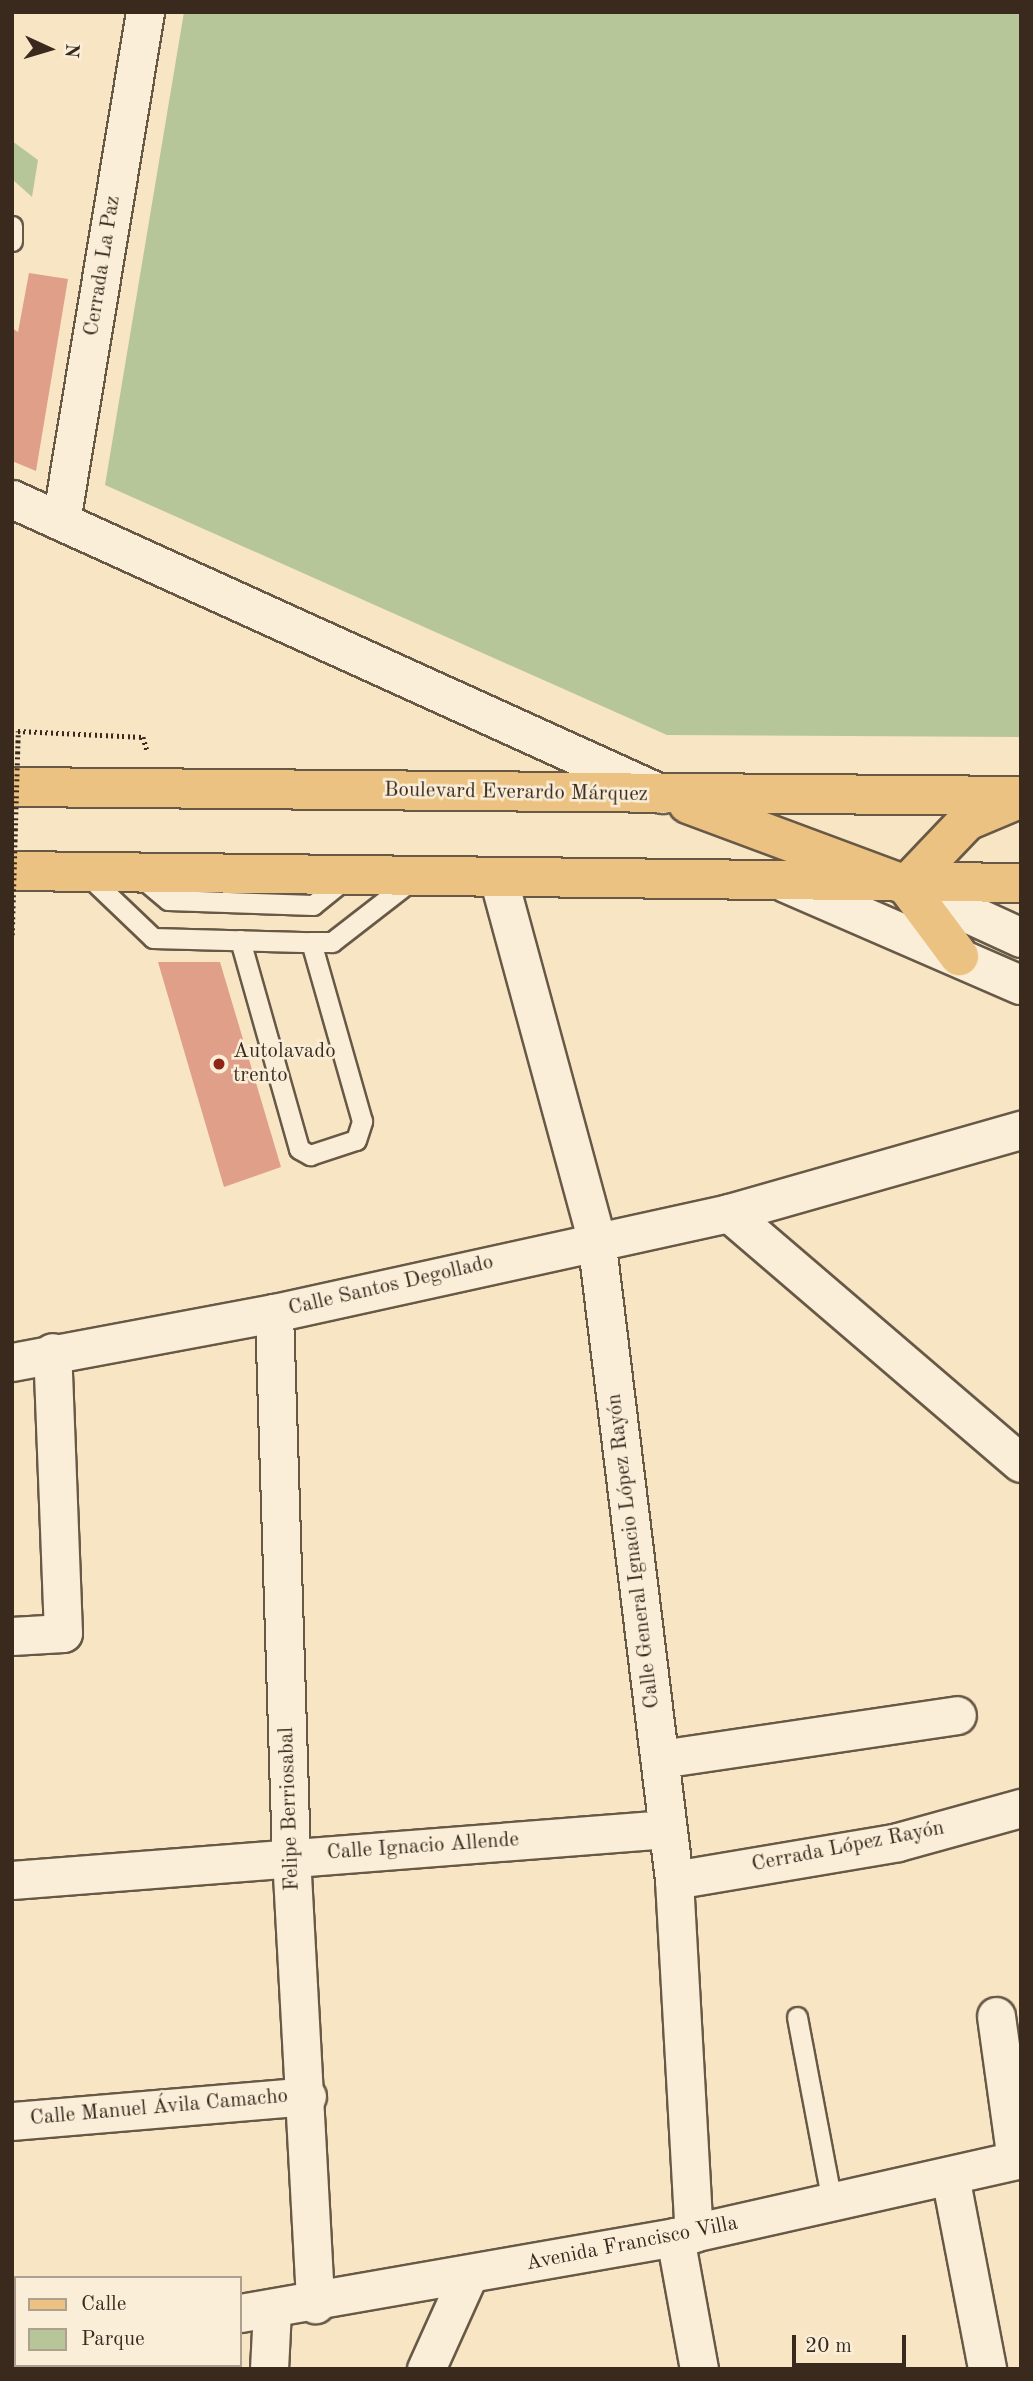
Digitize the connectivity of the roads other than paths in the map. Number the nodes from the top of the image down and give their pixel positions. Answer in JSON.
{"nodes":[{"id":1,"x":145,"y":12,"type":"edge"},
{"id":2,"x":12,"y":226,"type":"edge"},
{"id":3,"x":12,"y":241,"type":"edge"},
{"id":4,"x":12,"y":499,"type":"edge"},
{"id":5,"x":61,"y":521,"type":"junction"},
{"id":6,"x":12,"y":787,"type":"edge"},
{"id":7,"x":663,"y":795,"type":"junction"},
{"id":8,"x":1021,"y":797,"type":"edge"},
{"id":9,"x":12,"y":871,"type":"edge"},
{"id":10,"x":84,"y":873,"type":"junction"},
{"id":11,"x":412,"y":880,"type":"junction"},
{"id":12,"x":499,"y":881,"type":"junction"},
{"id":13,"x":786,"y":883,"type":"junction"},
{"id":14,"x":1021,"y":883,"type":"edge"},
{"id":15,"x":906,"y":885,"type":"junction"},
{"id":16,"x":1021,"y":938,"type":"edge"},
{"id":17,"x":240,"y":940,"type":"junction"},
{"id":18,"x":312,"y":942,"type":"junction"},
{"id":19,"x":959,"y":956,"type":"junction"},
{"id":20,"x":1021,"y":985,"type":"edge"},
{"id":21,"x":1021,"y":1130,"type":"edge"},
{"id":22,"x":729,"y":1213,"type":"junction"},
{"id":23,"x":596,"y":1238,"type":"junction"},
{"id":24,"x":274,"y":1313,"type":"junction"},
{"id":25,"x":51,"y":1352,"type":"junction"},
{"id":26,"x":12,"y":1363,"type":"edge"},
{"id":27,"x":1021,"y":1462,"type":"edge"},
{"id":28,"x":12,"y":1636,"type":"edge"},
{"id":29,"x":957,"y":1715,"type":"dead end"},
{"id":30,"x":660,"y":1759,"type":"junction"},
{"id":31,"x":1021,"y":1808,"type":"edge"},
{"id":32,"x":667,"y":1829,"type":"junction"},
{"id":33,"x":291,"y":1856,"type":"junction"},
{"id":34,"x":12,"y":1880,"type":"edge"},
{"id":35,"x":674,"y":1880,"type":"junction"},
{"id":36,"x":996,"y":2016,"type":"dead end"},
{"id":37,"x":797,"y":2017,"type":"dead end"},
{"id":38,"x":307,"y":2096,"type":"junction"},
{"id":39,"x":12,"y":2121,"type":"edge"},
{"id":40,"x":1018,"y":2160,"type":"edge"},
{"id":41,"x":950,"y":2176,"type":"junction"},
{"id":42,"x":832,"y":2203,"type":"junction"},
{"id":43,"x":684,"y":2235,"type":"junction"},
{"id":44,"x":468,"y":2276,"type":"junction"},
{"id":45,"x":315,"y":2304,"type":"junction"},
{"id":46,"x":256,"y":2312,"type":"edge"},
{"id":47,"x":269,"y":2369,"type":"edge"},
{"id":48,"x":426,"y":2369,"type":"edge"},
{"id":49,"x":699,"y":2369,"type":"edge"},
{"id":50,"x":987,"y":2369,"type":"edge"}],
"edges":[{"from":1,"to":5,"type":"street","name":"Cerrada La Paz"},
{"from":2,"to":3,"type":"lane"},
{"from":4,"to":5,"type":"street"},
{"from":5,"to":7,"type":"street"},
{"from":6,"to":7,"type":"main road","name":"Boulevard Everardo Márquez"},
{"from":7,"to":8,"type":"main road","name":"Boulevard Everardo Márquez"},
{"from":7,"to":15,"type":"main road"},
{"from":8,"to":15,"type":"main road"},
{"from":9,"to":10,"type":"main road"},
{"from":10,"to":11,"type":"main road"},
{"from":10,"to":17,"type":"lane"},
{"from":11,"to":12,"type":"main road"},
{"from":11,"to":18,"type":"lane"},
{"from":12,"to":13,"type":"main road"},
{"from":12,"to":23,"type":"street","name":"Calle General Ignacio López Rayón"},
{"from":13,"to":15,"type":"main road"},
{"from":13,"to":19,"type":"main road"},
{"from":14,"to":15,"type":"main road"},
{"from":15,"to":16,"type":"main road"},
{"from":15,"to":19,"type":"main road"},
{"from":17,"to":18,"type":"lane"},
{"from":17,"to":18,"type":"lane"},
{"from":19,"to":20,"type":"main road"},
{"from":21,"to":22,"type":"street","name":"Calle Santos Degollado"},
{"from":22,"to":23,"type":"street","name":"Calle Santos Degollado"},
{"from":22,"to":27,"type":"street"},
{"from":23,"to":24,"type":"street","name":"Calle Santos Degollado"},
{"from":23,"to":30,"type":"street","name":"Calle General Ignacio López Rayón"},
{"from":24,"to":25,"type":"street","name":"Calle Santos Degollado"},
{"from":24,"to":33,"type":"street","name":"Felipe Berriosabal"},
{"from":25,"to":26,"type":"street","name":"Calle Santos Degollado"},
{"from":25,"to":28,"type":"street"},
{"from":29,"to":30,"type":"street"},
{"from":30,"to":32,"type":"street","name":"Calle General Ignacio López Rayón"},
{"from":31,"to":35,"type":"street","name":"Cerrada López Rayón"},
{"from":32,"to":33,"type":"street","name":"Calle Ignacio Allende"},
{"from":32,"to":35,"type":"street","name":"Calle General Ignacio López Rayón"},
{"from":33,"to":34,"type":"street","name":"Calle Ignacio Allende"},
{"from":33,"to":38,"type":"street","name":"Felipe Berriosabal"},
{"from":35,"to":43,"type":"street","name":"Calle General Ignacio López Rayón"},
{"from":36,"to":40,"type":"street"},
{"from":37,"to":42,"type":"lane"},
{"from":38,"to":39,"type":"street","name":"Calle Manuel Ávila Camacho"},
{"from":38,"to":45,"type":"street","name":"Felipe Berriosabal"},
{"from":40,"to":41,"type":"street","name":"Avenida Francisco Villa"},
{"from":41,"to":42,"type":"street","name":"Avenida Francisco Villa"},
{"from":41,"to":50,"type":"street"},
{"from":42,"to":43,"type":"street","name":"Avenida Francisco Villa"},
{"from":43,"to":44,"type":"street","name":"Avenida Francisco Villa"},
{"from":43,"to":49,"type":"street","name":"Calle General Ignacio López Rayón"},
{"from":44,"to":45,"type":"street","name":"Avenida Francisco Villa"},
{"from":44,"to":48,"type":"street"},
{"from":45,"to":46,"type":"street","name":"Avenida Francisco Villa"},
{"from":46,"to":47,"type":"street"}]}
